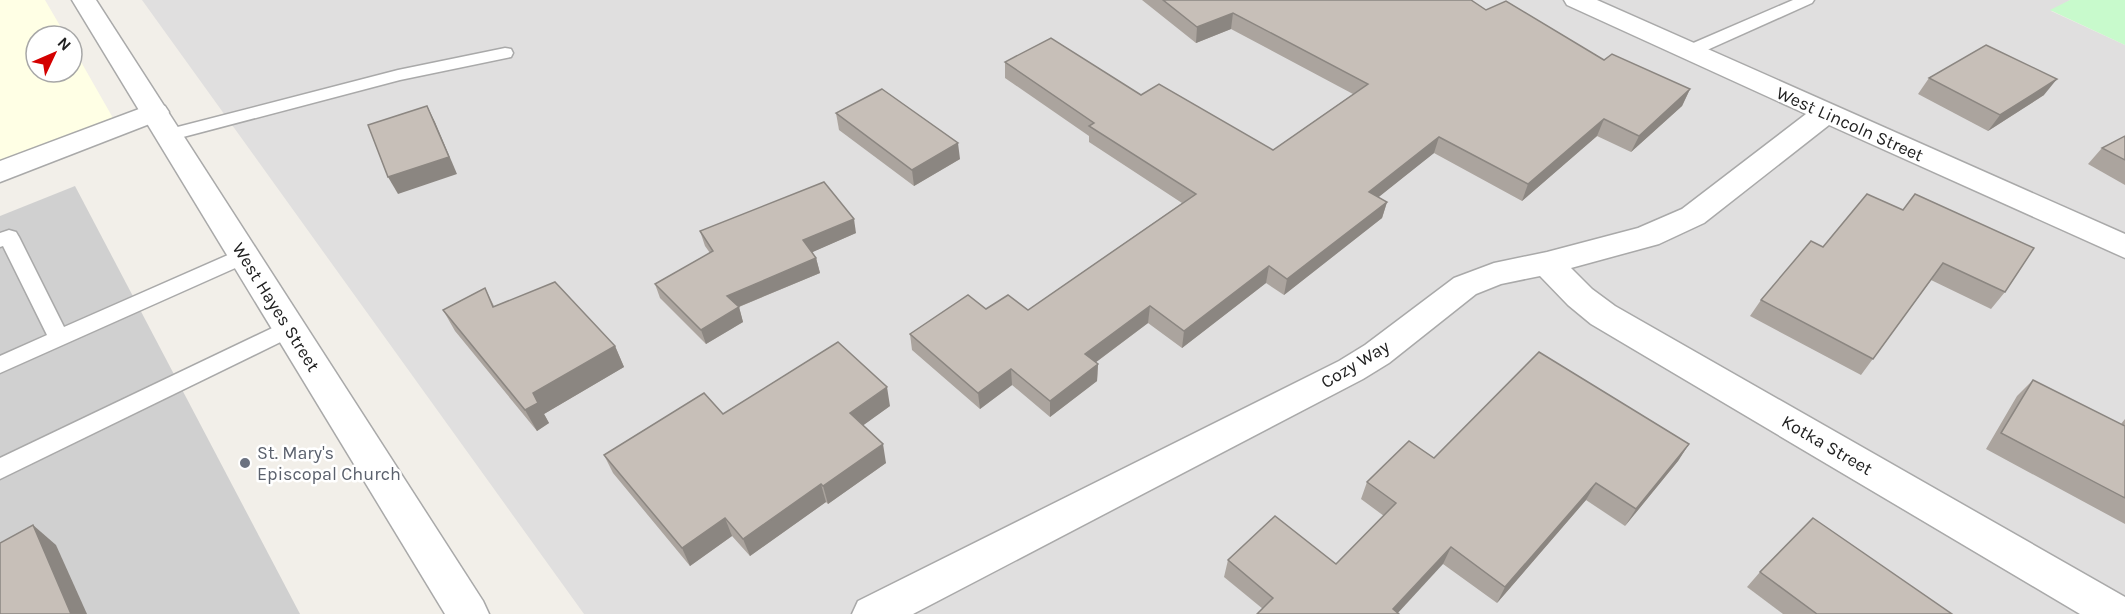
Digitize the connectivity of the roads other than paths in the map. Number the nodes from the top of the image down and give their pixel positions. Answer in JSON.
{"nodes":[{"id":1,"x":84,"y":0,"type":"edge"},
{"id":2,"x":1576,"y":0,"type":"edge"},
{"id":3,"x":1806,"y":0,"type":"edge"},
{"id":4,"x":1690,"y":51,"type":"junction"},
{"id":5,"x":505,"y":52,"type":"dead end"},
{"id":6,"x":1826,"y":113,"type":"junction"},
{"id":7,"x":162,"y":124,"type":"junction"},
{"id":8,"x":0,"y":172,"type":"edge"},
{"id":9,"x":0,"y":240,"type":"edge"},
{"id":10,"x":2125,"y":247,"type":"edge"},
{"id":11,"x":244,"y":256,"type":"junction"},
{"id":12,"x":1547,"y":263,"type":"junction"},
{"id":13,"x":289,"y":328,"type":"junction"},
{"id":14,"x":59,"y":338,"type":"junction"},
{"id":15,"x":0,"y":364,"type":"edge"},
{"id":16,"x":0,"y":469,"type":"edge"},
{"id":17,"x":468,"y":614,"type":"edge"},
{"id":18,"x":873,"y":614,"type":"edge"},
{"id":19,"x":2117,"y":614,"type":"edge"}],
"edges":[{"from":1,"to":7,"type":"street","name":"West Hayes Street"},
{"from":2,"to":4,"type":"street","name":"West Lincoln Street"},
{"from":3,"to":4,"type":"lane"},
{"from":4,"to":6,"type":"street","name":"West Lincoln Street"},
{"from":5,"to":7,"type":"lane"},
{"from":6,"to":10,"type":"street","name":"West Lincoln Street"},
{"from":6,"to":12,"type":"street","name":"Cozy Way"},
{"from":7,"to":8,"type":"street"},
{"from":7,"to":11,"type":"street","name":"West Hayes Street"},
{"from":9,"to":14,"type":"lane"},
{"from":11,"to":13,"type":"street","name":"West Hayes Street"},
{"from":11,"to":14,"type":"lane"},
{"from":12,"to":18,"type":"street","name":"Cozy Way"},
{"from":12,"to":19,"type":"street","name":"Kotka Street"},
{"from":13,"to":16,"type":"lane"},
{"from":13,"to":17,"type":"street","name":"West Hayes Street"},
{"from":14,"to":15,"type":"lane"}]}
